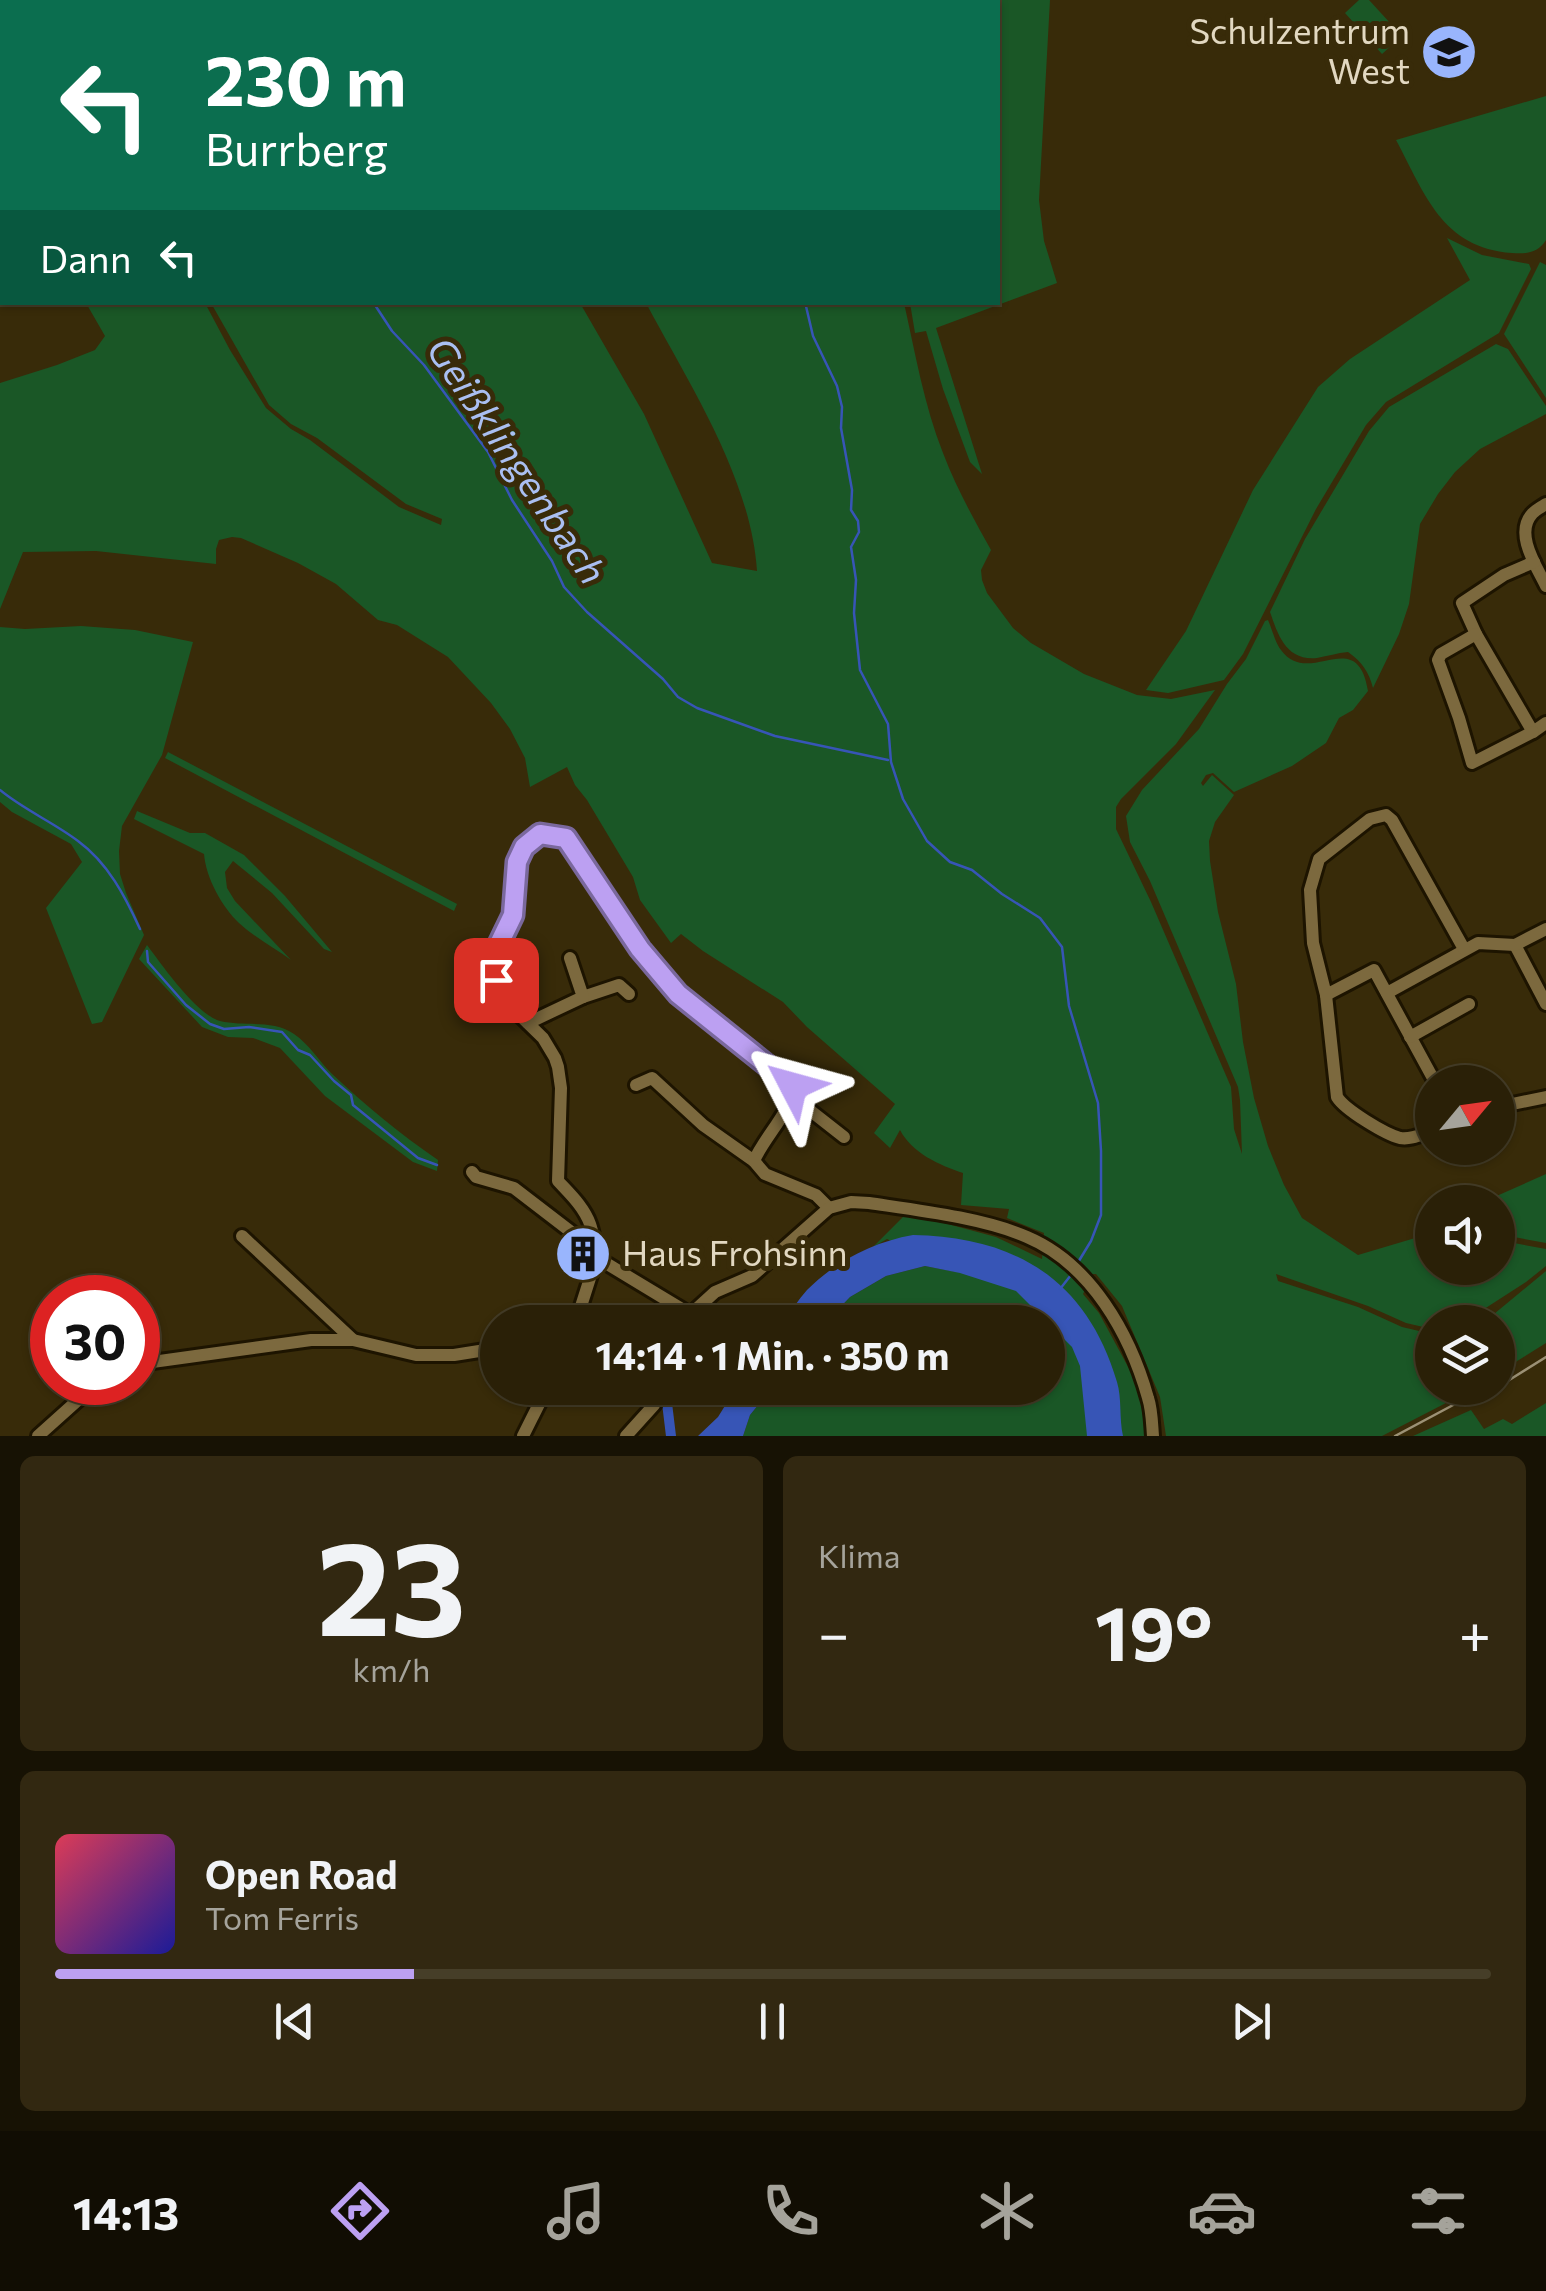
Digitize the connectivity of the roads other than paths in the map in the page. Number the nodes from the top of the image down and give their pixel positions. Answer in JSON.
{"nodes":[{"id":1,"x":1546,"y":504,"type":"edge"},
{"id":2,"x":1534,"y":562,"type":"junction"},
{"id":3,"x":1546,"y":586,"type":"edge"},
{"id":4,"x":1476,"y":634,"type":"junction"},
{"id":5,"x":1546,"y":723,"type":"edge"},
{"id":6,"x":1533,"y":732,"type":"junction"},
{"id":7,"x":1546,"y":929,"type":"edge"},
{"id":8,"x":1515,"y":945,"type":"junction"},
{"id":9,"x":1464,"y":950,"type":"junction"},
{"id":10,"x":570,"y":958,"type":"dead end"},
{"id":11,"x":1387,"y":993,"type":"junction"},
{"id":12,"x":629,"y":994,"type":"dead end"},
{"id":13,"x":1326,"y":996,"type":"junction"},
{"id":14,"x":583,"y":997,"type":"junction"},
{"id":15,"x":1469,"y":1004,"type":"dead end"},
{"id":16,"x":1546,"y":1004,"type":"edge"},
{"id":17,"x":528,"y":1024,"type":"junction"},
{"id":18,"x":1410,"y":1037,"type":"junction"},
{"id":19,"x":1426,"y":1065,"type":"edge"},
{"id":20,"x":636,"y":1085,"type":"dead end"},
{"id":21,"x":793,"y":1097,"type":"junction"},
{"id":22,"x":1546,"y":1097,"type":"edge"},
{"id":23,"x":1515,"y":1103,"type":"edge"},
{"id":24,"x":844,"y":1137,"type":"dead end"},
{"id":25,"x":1415,"y":1137,"type":"edge"},
{"id":26,"x":754,"y":1162,"type":"junction"},
{"id":27,"x":472,"y":1172,"type":"dead end"},
{"id":28,"x":829,"y":1208,"type":"junction"},
{"id":29,"x":242,"y":1236,"type":"dead end"},
{"id":30,"x":592,"y":1240,"type":"junction"},
{"id":31,"x":599,"y":1259,"type":"junction"},
{"id":32,"x":581,"y":1305,"type":"edge"},
{"id":33,"x":667,"y":1305,"type":"edge"},
{"id":34,"x":700,"y":1305,"type":"edge"},
{"id":35,"x":334,"y":1321,"type":"junction"},
{"id":36,"x":311,"y":1340,"type":"junction"},
{"id":37,"x":353,"y":1340,"type":"junction"},
{"id":38,"x":480,"y":1351,"type":"edge"},
{"id":39,"x":160,"y":1361,"type":"edge"},
{"id":40,"x":74,"y":1405,"type":"edge"},
{"id":41,"x":539,"y":1405,"type":"edge"},
{"id":42,"x":653,"y":1405,"type":"edge"},
{"id":43,"x":38,"y":1436,"type":"edge"},
{"id":44,"x":523,"y":1436,"type":"edge"},
{"id":45,"x":626,"y":1436,"type":"edge"},
{"id":46,"x":1153,"y":1436,"type":"edge"}],
"edges":[{"from":1,"to":2,"type":"street"},
{"from":2,"to":3,"type":"street"},
{"from":2,"to":4,"type":"street"},
{"from":4,"to":6,"type":"street"},
{"from":4,"to":6,"type":"street"},
{"from":5,"to":6,"type":"street"},
{"from":7,"to":8,"type":"street"},
{"from":8,"to":9,"type":"street"},
{"from":8,"to":16,"type":"street"},
{"from":9,"to":11,"type":"street"},
{"from":9,"to":13,"type":"street"},
{"from":10,"to":14,"type":"street"},
{"from":11,"to":13,"type":"street"},
{"from":11,"to":18,"type":"street"},
{"from":12,"to":14,"type":"street"},
{"from":13,"to":25,"type":"street"},
{"from":14,"to":17,"type":"street"},
{"from":15,"to":18,"type":"street"},
{"from":17,"to":21,"type":"street"},
{"from":17,"to":30,"type":"street"},
{"from":18,"to":19,"type":"street"},
{"from":20,"to":26,"type":"street"},
{"from":21,"to":24,"type":"street"},
{"from":21,"to":26,"type":"street"},
{"from":22,"to":23,"type":"street"},
{"from":26,"to":28,"type":"street"},
{"from":27,"to":30,"type":"street"},
{"from":28,"to":34,"type":"street"},
{"from":28,"to":46,"type":"street"},
{"from":29,"to":35,"type":"street"},
{"from":30,"to":31,"type":"street"},
{"from":31,"to":32,"type":"street"},
{"from":31,"to":33,"type":"street"},
{"from":35,"to":36,"type":"street"},
{"from":35,"to":37,"type":"street"},
{"from":36,"to":37,"type":"street"},
{"from":36,"to":39,"type":"street"},
{"from":37,"to":38,"type":"street"},
{"from":40,"to":43,"type":"street"},
{"from":41,"to":44,"type":"street"},
{"from":42,"to":45,"type":"street"}]}
